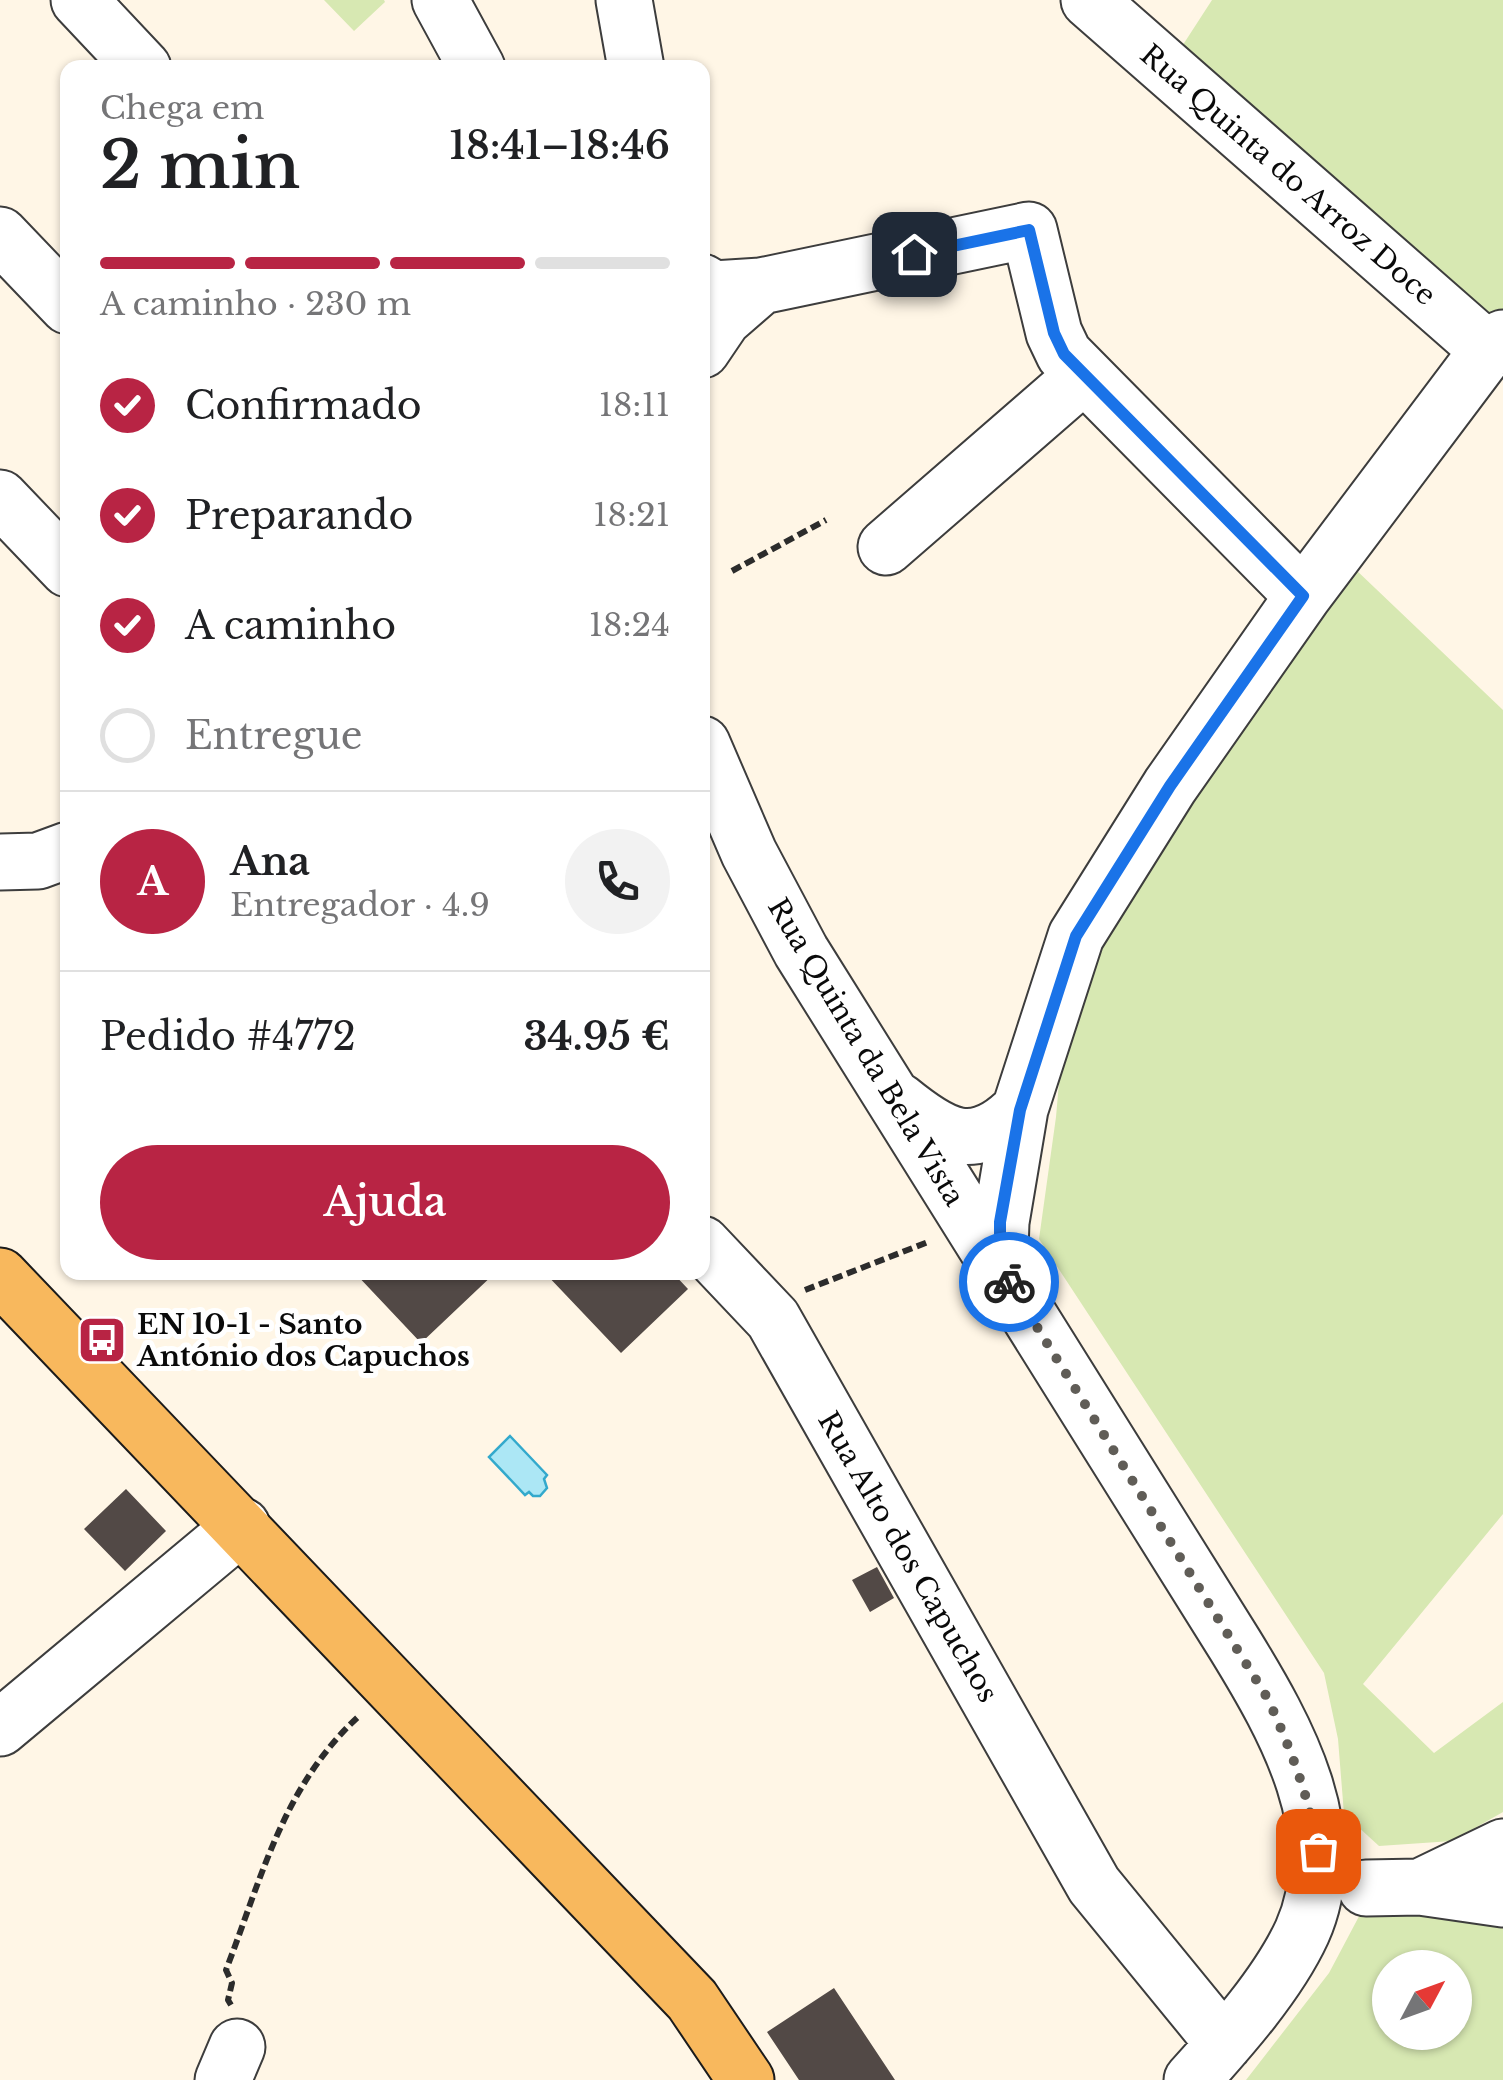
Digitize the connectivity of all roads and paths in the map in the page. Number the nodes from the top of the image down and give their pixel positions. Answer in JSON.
{"nodes":[{"id":1,"x":79,"y":0,"type":"edge"},
{"id":2,"x":440,"y":0,"type":"edge"},
{"id":3,"x":624,"y":0,"type":"edge"},
{"id":4,"x":1088,"y":0,"type":"edge"},
{"id":5,"x":135,"y":60,"type":"edge"},
{"id":6,"x":474,"y":60,"type":"edge"},
{"id":7,"x":635,"y":60,"type":"edge"},
{"id":8,"x":0,"y":235,"type":"edge"},
{"id":9,"x":762,"y":286,"type":"junction"},
{"id":10,"x":710,"y":287,"type":"edge"},
{"id":11,"x":60,"y":298,"type":"edge"},
{"id":12,"x":710,"y":338,"type":"edge"},
{"id":13,"x":1496,"y":344,"type":"edge"},
{"id":14,"x":1084,"y":375,"type":"junction"},
{"id":15,"x":0,"y":498,"type":"edge"},
{"id":16,"x":826,"y":520,"type":"dead end"},
{"id":17,"x":886,"y":547,"type":"dead end"},
{"id":18,"x":60,"y":561,"type":"edge"},
{"id":19,"x":732,"y":571,"type":"dead end"},
{"id":20,"x":1303,"y":596,"type":"junction"},
{"id":21,"x":710,"y":763,"type":"edge"},
{"id":22,"x":60,"y":853,"type":"edge"},
{"id":23,"x":0,"y":862,"type":"edge"},
{"id":24,"x":973,"y":1185,"type":"junction"},
{"id":25,"x":710,"y":1252,"type":"edge"},
{"id":26,"x":0,"y":1276,"type":"edge"},
{"id":27,"x":762,"y":1307,"type":"junction"},
{"id":28,"x":242,"y":1526,"type":"junction"},
{"id":29,"x":393,"y":1685,"type":"junction"},
{"id":30,"x":0,"y":1728,"type":"edge"},
{"id":31,"x":1315,"y":1836,"type":"junction"},
{"id":32,"x":1503,"y":1847,"type":"edge"},
{"id":33,"x":1420,"y":1887,"type":"junction"},
{"id":34,"x":1366,"y":1888,"type":"junction"},
{"id":35,"x":1503,"y":1899,"type":"edge"},
{"id":36,"x":1310,"y":1906,"type":"junction"},
{"id":37,"x":1208,"y":2062,"type":"edge"},
{"id":38,"x":230,"y":2063,"type":"edge"},
{"id":39,"x":746,"y":2080,"type":"edge"}],
"edges":[{"from":1,"to":5,"type":"street"},
{"from":2,"to":6,"type":"street"},
{"from":3,"to":7,"type":"street"},
{"from":4,"to":13,"type":"street","name":"Rua Quinta do Arroz Doce"},
{"from":8,"to":11,"type":"street"},
{"from":9,"to":10,"type":"street"},
{"from":9,"to":12,"type":"street"},
{"from":9,"to":14,"type":"street"},
{"from":13,"to":20,"type":"street"},
{"from":14,"to":17,"type":"street"},
{"from":14,"to":20,"type":"street"},
{"from":15,"to":18,"type":"street"},
{"from":16,"to":19,"type":"path"},
{"from":20,"to":24,"type":"street"},
{"from":21,"to":24,"type":"street","name":"Rua Quinta da Bela Vista"},
{"from":22,"to":23,"type":"street"},
{"from":24,"to":27,"type":"path"},
{"from":24,"to":31,"type":"street"},
{"from":25,"to":27,"type":"street","name":"Rua Alto dos Capuchos"},
{"from":26,"to":28,"type":"main road"},
{"from":27,"to":37,"type":"street","name":"Rua Alto dos Capuchos"},
{"from":28,"to":29,"type":"main road"},
{"from":28,"to":30,"type":"street"},
{"from":29,"to":38,"type":"path"},
{"from":29,"to":39,"type":"main road"},
{"from":31,"to":34,"type":"street"},
{"from":31,"to":36,"type":"street"},
{"from":32,"to":33,"type":"street"},
{"from":33,"to":34,"type":"street"},
{"from":33,"to":35,"type":"street"},
{"from":34,"to":36,"type":"street"},
{"from":36,"to":37,"type":"street"}]}
